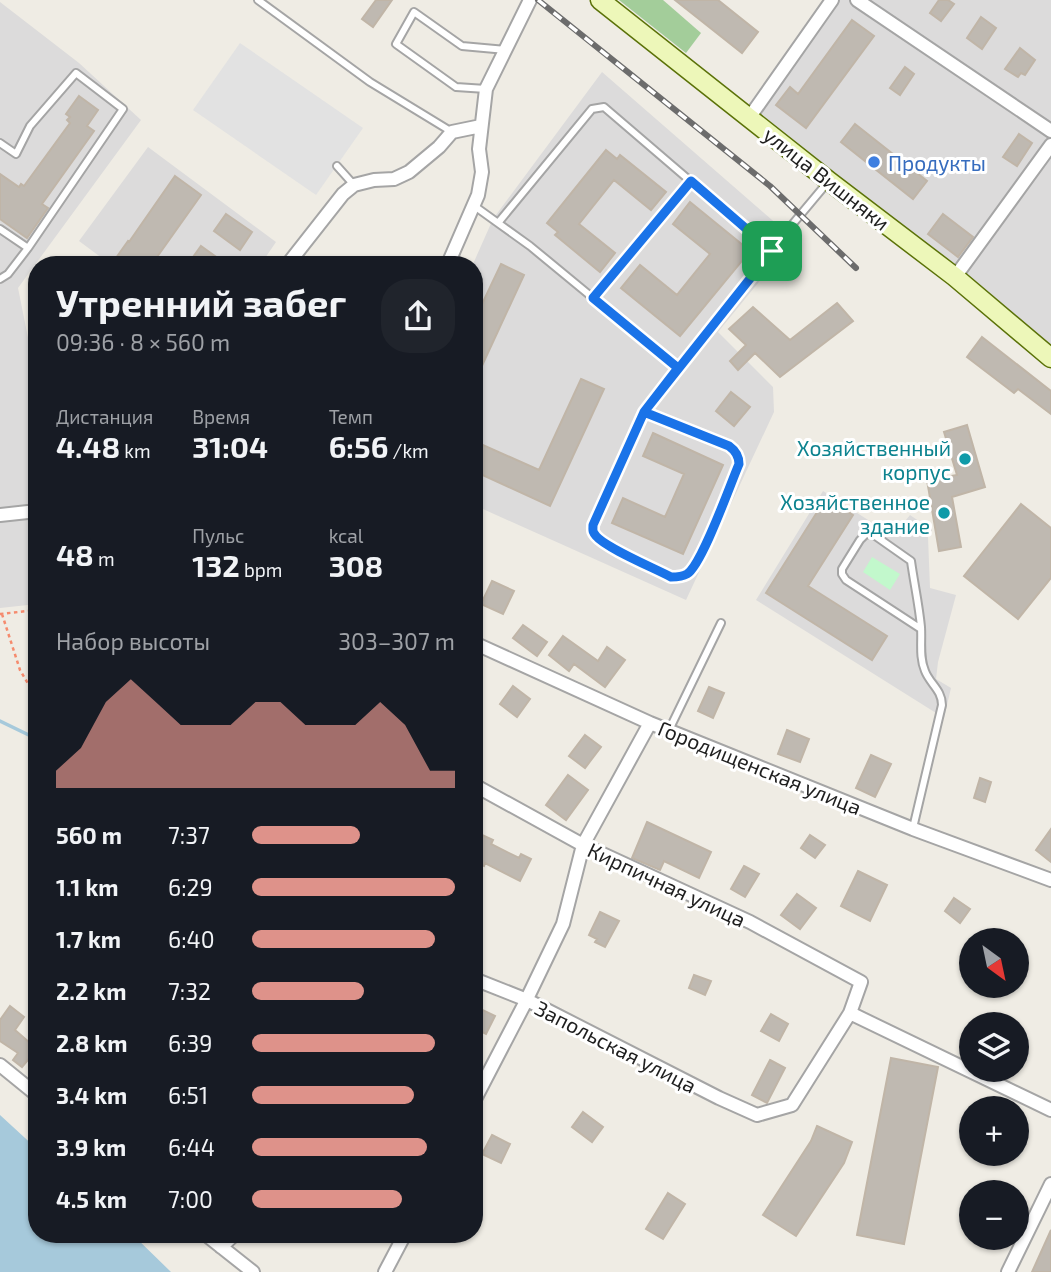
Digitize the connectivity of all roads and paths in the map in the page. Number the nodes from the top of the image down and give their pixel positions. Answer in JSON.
{"nodes":[{"id":1,"x":258,"y":0,"type":"edge"},
{"id":2,"x":530,"y":0,"type":"edge"},
{"id":3,"x":600,"y":0,"type":"edge"},
{"id":4,"x":832,"y":0,"type":"edge"},
{"id":5,"x":857,"y":0,"type":"edge"},
{"id":6,"x":506,"y":50,"type":"junction"},
{"id":7,"x":486,"y":89,"type":"junction"},
{"id":8,"x":749,"y":118,"type":"junction"},
{"id":9,"x":481,"y":126,"type":"junction"},
{"id":10,"x":1051,"y":131,"type":"edge"},
{"id":11,"x":452,"y":132,"type":"junction"},
{"id":12,"x":0,"y":143,"type":"edge"},
{"id":13,"x":1051,"y":145,"type":"edge"},
{"id":14,"x":337,"y":166,"type":"dead end"},
{"id":15,"x":691,"y":181,"type":"junction"},
{"id":16,"x":830,"y":181,"type":"junction"},
{"id":17,"x":354,"y":185,"type":"junction"},
{"id":18,"x":473,"y":205,"type":"junction"},
{"id":19,"x":498,"y":223,"type":"junction"},
{"id":20,"x":0,"y":229,"type":"edge"},
{"id":21,"x":28,"y":248,"type":"junction"},
{"id":22,"x":772,"y":251,"type":"junction"},
{"id":23,"x":294,"y":256,"type":"edge"},
{"id":24,"x":451,"y":256,"type":"edge"},
{"id":25,"x":956,"y":277,"type":"junction"},
{"id":26,"x":0,"y":279,"type":"edge"},
{"id":27,"x":593,"y":298,"type":"junction"},
{"id":28,"x":1051,"y":358,"type":"edge"},
{"id":29,"x":678,"y":368,"type":"junction"},
{"id":30,"x":644,"y":412,"type":"junction"},
{"id":31,"x":28,"y":512,"type":"edge"},
{"id":32,"x":0,"y":514,"type":"edge"},
{"id":33,"x":28,"y":611,"type":"edge"},
{"id":34,"x":1,"y":614,"type":"edge"},
{"id":35,"x":721,"y":623,"type":"dead end"},
{"id":36,"x":921,"y":629,"type":"junction"},
{"id":37,"x":483,"y":647,"type":"edge"},
{"id":38,"x":28,"y":684,"type":"edge"},
{"id":39,"x":650,"y":723,"type":"junction"},
{"id":40,"x":668,"y":730,"type":"junction"},
{"id":41,"x":483,"y":790,"type":"edge"},
{"id":42,"x":913,"y":829,"type":"junction"},
{"id":43,"x":583,"y":845,"type":"junction"},
{"id":44,"x":1051,"y":880,"type":"edge"},
{"id":45,"x":483,"y":983,"type":"edge"},
{"id":46,"x":527,"y":1000,"type":"junction"},
{"id":47,"x":850,"y":1013,"type":"junction"},
{"id":48,"x":0,"y":1065,"type":"edge"},
{"id":49,"x":483,"y":1084,"type":"edge"},
{"id":50,"x":28,"y":1088,"type":"edge"},
{"id":51,"x":1051,"y":1110,"type":"edge"},
{"id":52,"x":1051,"y":1184,"type":"edge"},
{"id":53,"x":216,"y":1243,"type":"edge"},
{"id":54,"x":225,"y":1243,"type":"edge"},
{"id":55,"x":400,"y":1243,"type":"edge"},
{"id":56,"x":221,"y":1247,"type":"junction"},
{"id":57,"x":253,"y":1272,"type":"edge"},
{"id":58,"x":385,"y":1272,"type":"edge"},
{"id":59,"x":1008,"y":1272,"type":"edge"}],
"edges":[{"from":1,"to":11,"type":"lane"},
{"from":2,"to":6,"type":"street"},
{"from":3,"to":8,"type":"street","name":"улица Вишняки"},
{"from":4,"to":8,"type":"street"},
{"from":5,"to":10,"type":"street"},
{"from":6,"to":7,"type":"street"},
{"from":6,"to":7,"type":"lane"},
{"from":7,"to":9,"type":"street"},
{"from":8,"to":16,"type":"street","name":"улица Вишняки"},
{"from":9,"to":11,"type":"street"},
{"from":9,"to":18,"type":"street"},
{"from":11,"to":17,"type":"street"},
{"from":12,"to":21,"type":"lane"},
{"from":13,"to":25,"type":"street"},
{"from":14,"to":17,"type":"lane"},
{"from":15,"to":19,"type":"lane"},
{"from":15,"to":22,"type":"lane"},
{"from":15,"to":27,"type":"lane"},
{"from":16,"to":22,"type":"lane"},
{"from":16,"to":25,"type":"street","name":"улица Вишняки"},
{"from":17,"to":23,"type":"street"},
{"from":18,"to":19,"type":"lane"},
{"from":18,"to":24,"type":"street"},
{"from":19,"to":27,"type":"lane"},
{"from":20,"to":21,"type":"lane"},
{"from":21,"to":26,"type":"lane"},
{"from":22,"to":29,"type":"lane"},
{"from":25,"to":28,"type":"street","name":"улица Вишняки"},
{"from":27,"to":29,"type":"lane"},
{"from":29,"to":30,"type":"lane"},
{"from":30,"to":30,"type":"lane"},
{"from":31,"to":32,"type":"street"},
{"from":33,"to":34,"type":"path"},
{"from":34,"to":38,"type":"path"},
{"from":35,"to":40,"type":"lane"},
{"from":36,"to":36,"type":"lane"},
{"from":36,"to":42,"type":"lane"},
{"from":37,"to":39,"type":"street","name":"Городищенская улица"},
{"from":39,"to":40,"type":"street","name":"Городищенская улица"},
{"from":39,"to":43,"type":"street"},
{"from":40,"to":42,"type":"street","name":"Городищенская улица"},
{"from":41,"to":43,"type":"street","name":"Кирпичная улица"},
{"from":42,"to":44,"type":"street","name":"Городищенская улица"},
{"from":43,"to":46,"type":"street"},
{"from":43,"to":47,"type":"street","name":"Кирпичная улица"},
{"from":45,"to":46,"type":"street","name":"Запольская улица"},
{"from":46,"to":47,"type":"street","name":"Запольская улица"},
{"from":46,"to":49,"type":"street"},
{"from":47,"to":51,"type":"street"},
{"from":48,"to":50,"type":"street"},
{"from":52,"to":59,"type":"street"},
{"from":53,"to":56,"type":"street"},
{"from":54,"to":56,"type":"street"},
{"from":55,"to":58,"type":"street"},
{"from":56,"to":57,"type":"street"}]}
